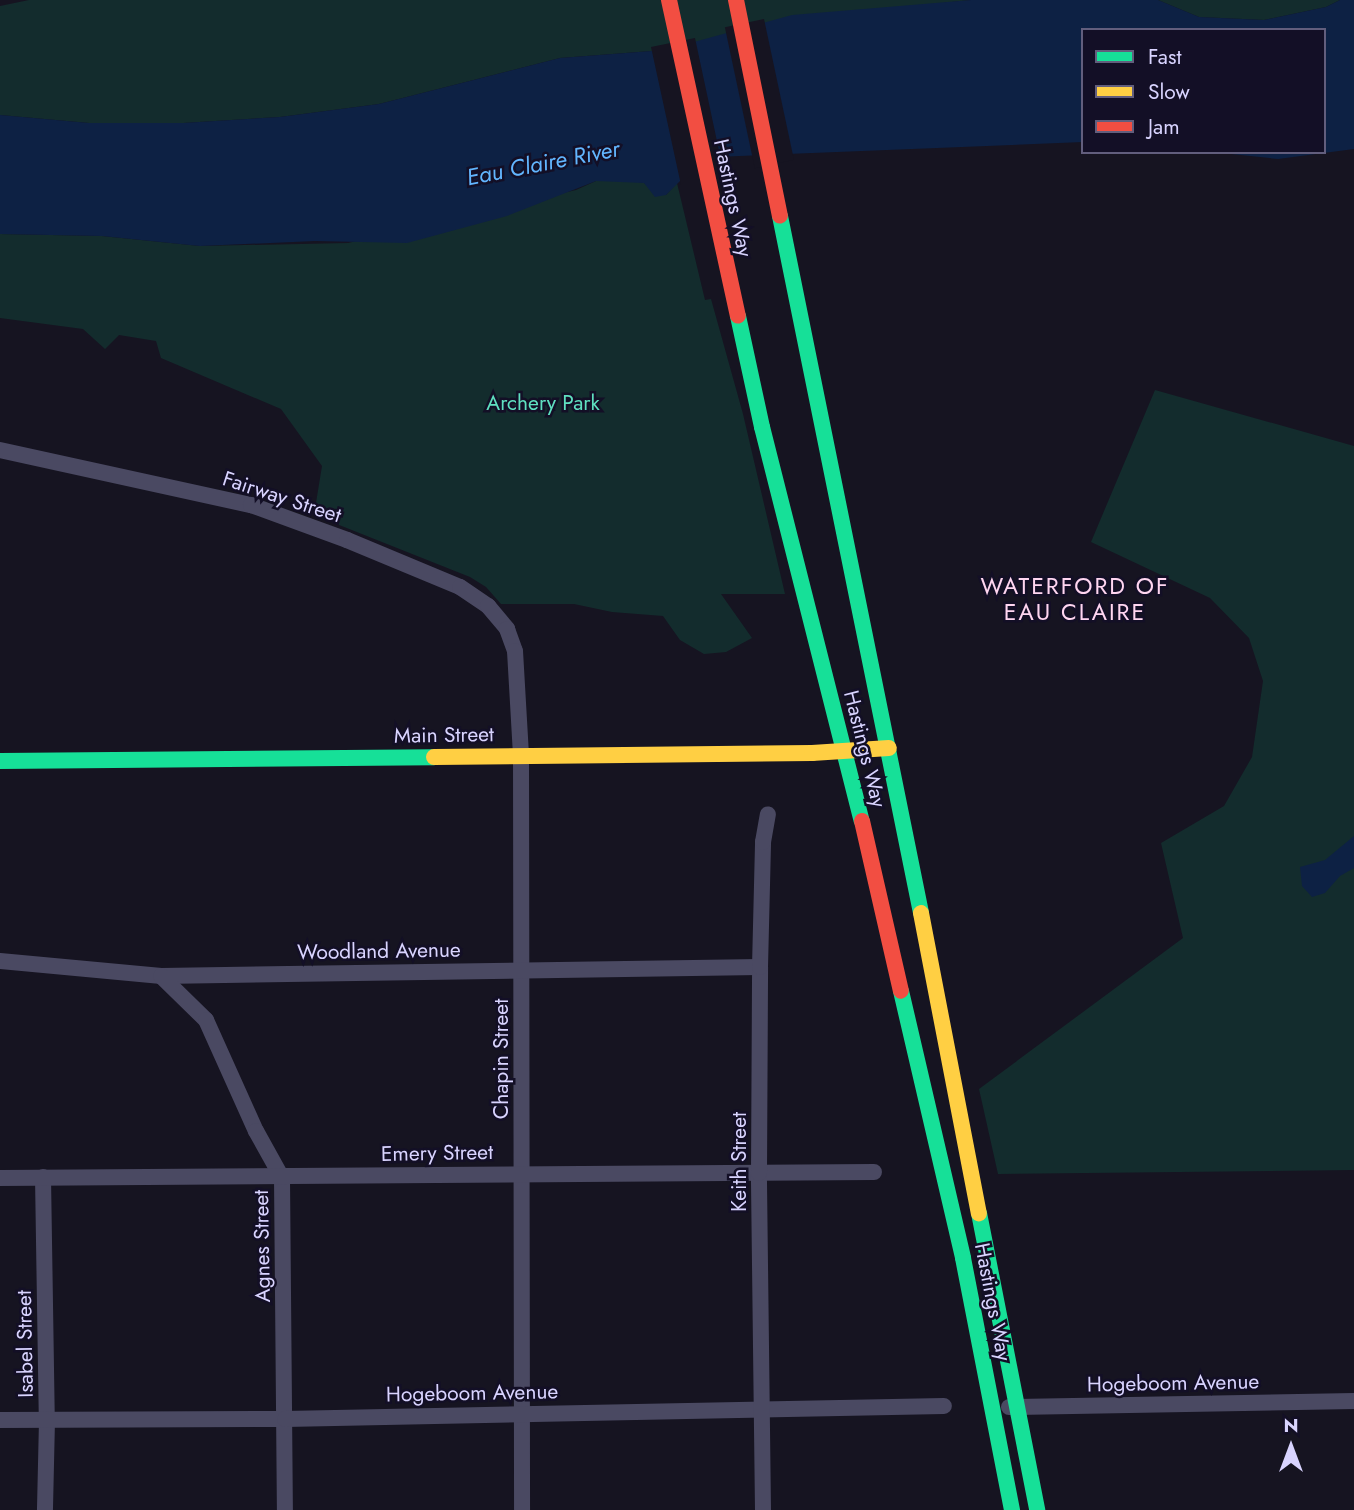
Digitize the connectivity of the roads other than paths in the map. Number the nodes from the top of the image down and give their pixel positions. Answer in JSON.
{"nodes":[{"id":1,"x":669,"y":0,"type":"edge"},
{"id":2,"x":736,"y":0,"type":"edge"},
{"id":3,"x":0,"y":450,"type":"edge"},
{"id":4,"x":516,"y":651,"type":"joint"},
{"id":5,"x":889,"y":748,"type":"junction"},
{"id":6,"x":844,"y":753,"type":"junction"},
{"id":7,"x":521,"y":755,"type":"junction"},
{"id":8,"x":0,"y":761,"type":"edge"},
{"id":9,"x":768,"y":814,"type":"dead end"},
{"id":10,"x":0,"y":961,"type":"edge"},
{"id":11,"x":760,"y":967,"type":"junction"},
{"id":12,"x":523,"y":969,"type":"junction"},
{"id":13,"x":161,"y":976,"type":"junction"},
{"id":14,"x":521,"y":1172,"type":"junction"},
{"id":15,"x":874,"y":1172,"type":"dead end"},
{"id":16,"x":759,"y":1173,"type":"junction"},
{"id":17,"x":43,"y":1177,"type":"junction"},
{"id":18,"x":0,"y":1178,"type":"edge"},
{"id":19,"x":282,"y":1178,"type":"junction"},
{"id":20,"x":1354,"y":1401,"type":"edge"},
{"id":21,"x":944,"y":1406,"type":"dead end"},
{"id":22,"x":1016,"y":1406,"type":"junction"},
{"id":23,"x":992,"y":1408,"type":"junction"},
{"id":24,"x":522,"y":1412,"type":"junction"},
{"id":25,"x":764,"y":1412,"type":"junction"},
{"id":26,"x":285,"y":1419,"type":"junction"},
{"id":27,"x":0,"y":1420,"type":"edge"},
{"id":28,"x":47,"y":1420,"type":"junction"},
{"id":29,"x":45,"y":1510,"type":"edge"},
{"id":30,"x":285,"y":1510,"type":"edge"},
{"id":31,"x":522,"y":1510,"type":"edge"},
{"id":32,"x":763,"y":1510,"type":"edge"},
{"id":33,"x":1012,"y":1510,"type":"edge"},
{"id":34,"x":1037,"y":1510,"type":"edge"}],
"edges":[{"from":1,"to":6,"type":"main road","name":"Hastings Way"},
{"from":2,"to":5,"type":"main road","name":"Hastings Way"},
{"from":3,"to":4,"type":"street","name":"Fairway Street"},
{"from":4,"to":7,"type":"street","name":"Chapin Street"},
{"from":5,"to":6,"type":"main road","name":"Main Street"},
{"from":5,"to":22,"type":"main road","name":"Hastings Way"},
{"from":6,"to":7,"type":"main road","name":"Main Street"},
{"from":6,"to":23,"type":"main road","name":"Hastings Way"},
{"from":7,"to":8,"type":"main road","name":"Main Street"},
{"from":7,"to":12,"type":"street","name":"Chapin Street"},
{"from":9,"to":11,"type":"street","name":"Keith Street"},
{"from":10,"to":13,"type":"street","name":"Woodland Avenue"},
{"from":11,"to":12,"type":"street","name":"Woodland Avenue"},
{"from":11,"to":16,"type":"street","name":"Keith Street"},
{"from":12,"to":13,"type":"street","name":"Woodland Avenue"},
{"from":12,"to":14,"type":"street","name":"Chapin Street"},
{"from":13,"to":19,"type":"street","name":"Agnes Street"},
{"from":14,"to":16,"type":"street","name":"Emery Street"},
{"from":14,"to":19,"type":"street","name":"Emery Street"},
{"from":14,"to":24,"type":"street","name":"Chapin Street"},
{"from":15,"to":16,"type":"street","name":"Emery Street"},
{"from":16,"to":25,"type":"street","name":"Keith Street"},
{"from":17,"to":18,"type":"street","name":"Emery Street"},
{"from":17,"to":19,"type":"street","name":"Emery Street"},
{"from":17,"to":28,"type":"street","name":"Isabel Street"},
{"from":19,"to":26,"type":"street","name":"Agnes Street"},
{"from":20,"to":22,"type":"street","name":"Hogeboom Avenue"},
{"from":21,"to":25,"type":"street","name":"Hogeboom Avenue"},
{"from":22,"to":23,"type":"street","name":"Hogeboom Avenue"},
{"from":22,"to":34,"type":"main road","name":"Hastings Way"},
{"from":23,"to":33,"type":"main road","name":"Hastings Way"},
{"from":24,"to":25,"type":"street","name":"Hogeboom Avenue"},
{"from":24,"to":26,"type":"street","name":"Hogeboom Avenue"},
{"from":24,"to":31,"type":"street","name":"Chapin Street"},
{"from":25,"to":32,"type":"street","name":"Keith Street"},
{"from":26,"to":28,"type":"street","name":"Hogeboom Avenue"},
{"from":26,"to":30,"type":"street","name":"Agnes Street"},
{"from":27,"to":28,"type":"street","name":"Hogeboom Avenue"},
{"from":28,"to":29,"type":"street","name":"Isabel Street"}]}
